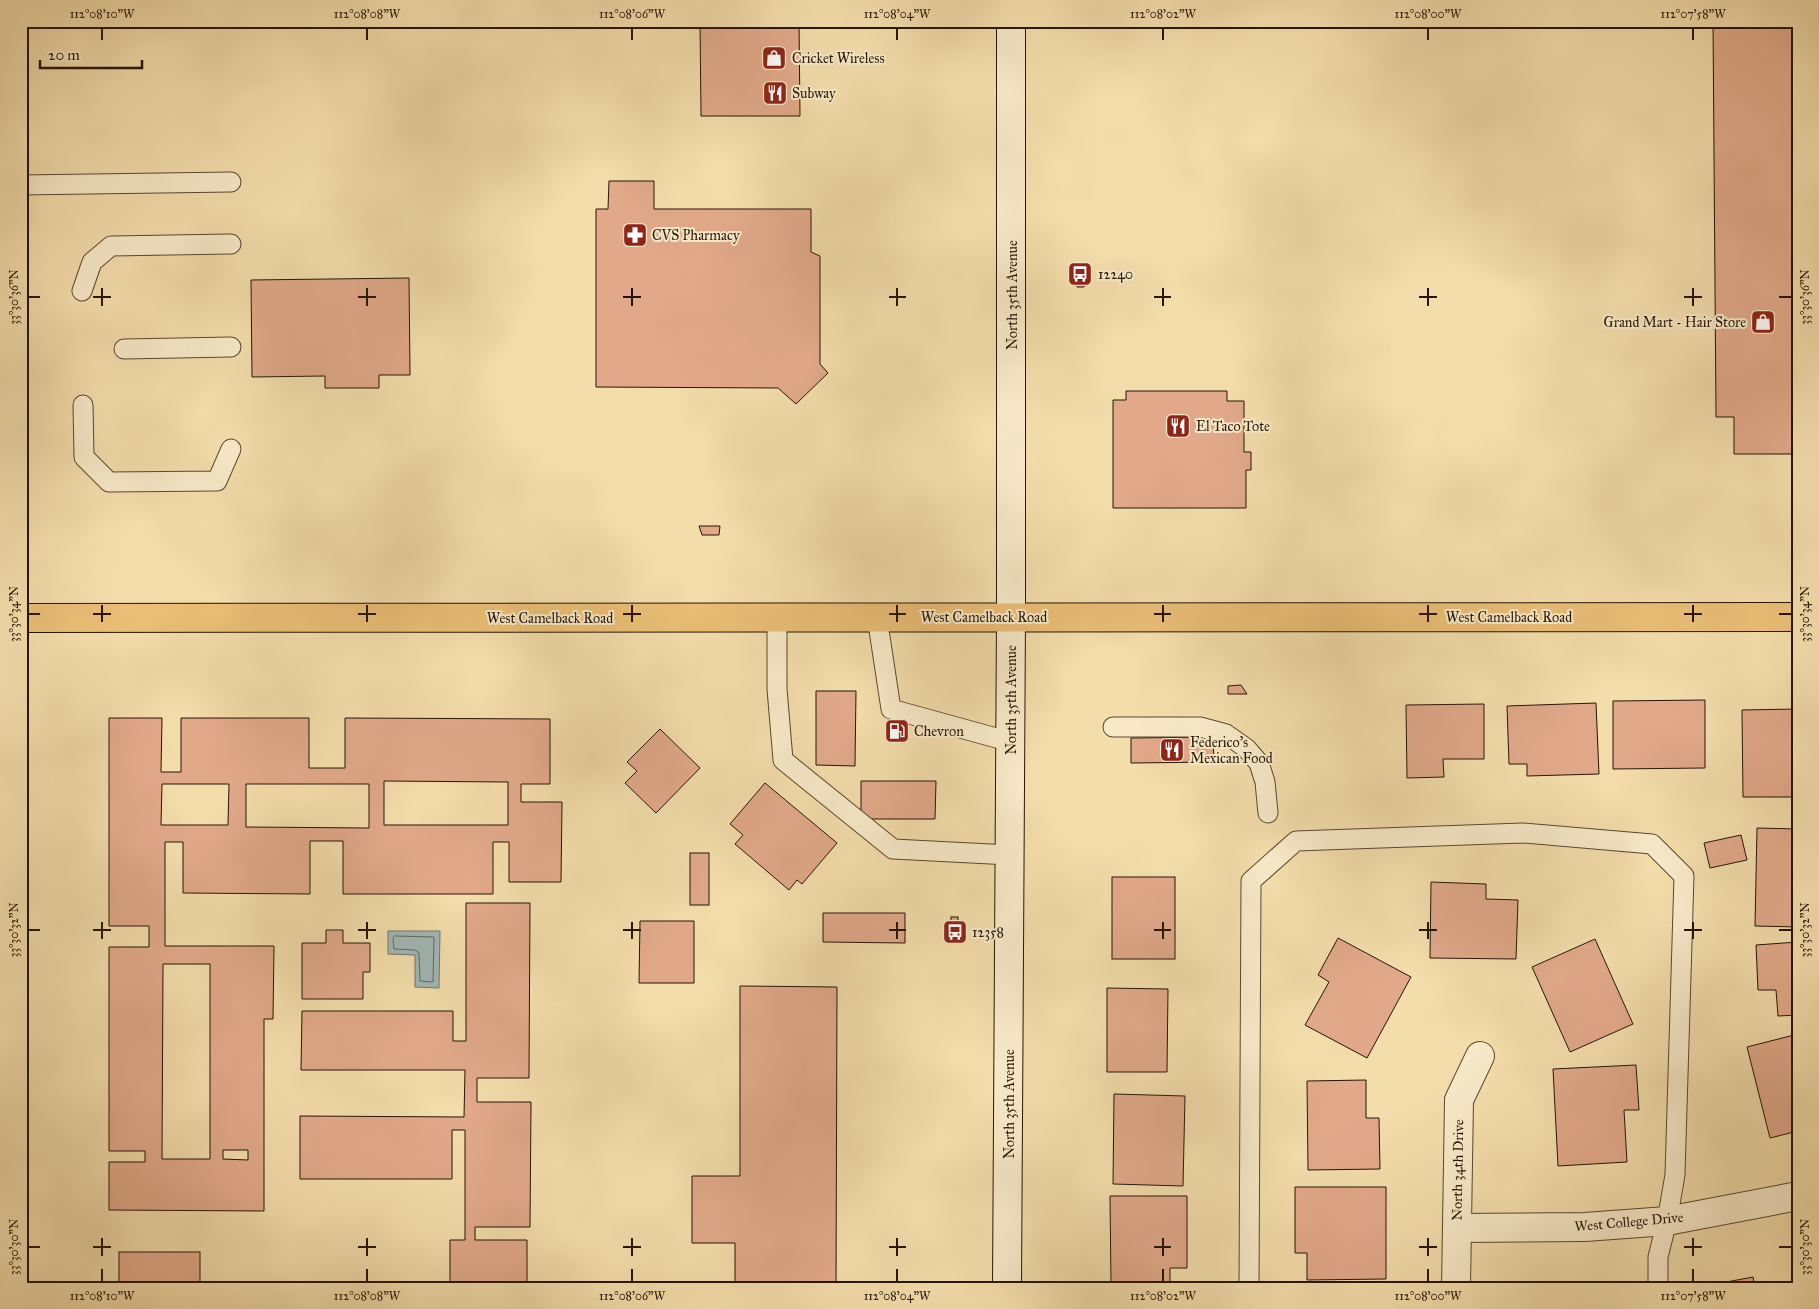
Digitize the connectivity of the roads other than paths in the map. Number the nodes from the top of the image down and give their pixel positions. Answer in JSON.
{"nodes":[{"id":1,"x":1011,"y":21,"type":"edge"},
{"id":2,"x":231,"y":182,"type":"dead end"},
{"id":3,"x":21,"y":185,"type":"edge"},
{"id":4,"x":231,"y":244,"type":"dead end"},
{"id":5,"x":82,"y":291,"type":"dead end"},
{"id":6,"x":231,"y":347,"type":"dead end"},
{"id":7,"x":124,"y":349,"type":"dead end"},
{"id":8,"x":83,"y":405,"type":"dead end"},
{"id":9,"x":231,"y":449,"type":"dead end"},
{"id":10,"x":777,"y":617,"type":"junction"},
{"id":11,"x":877,"y":617,"type":"junction"},
{"id":12,"x":1011,"y":617,"type":"junction"},
{"id":13,"x":1798,"y":617,"type":"edge"},
{"id":14,"x":21,"y":618,"type":"edge"},
{"id":15,"x":1112,"y":727,"type":"dead end"},
{"id":16,"x":1011,"y":742,"type":"junction"},
{"id":17,"x":1268,"y":814,"type":"dead end"},
{"id":18,"x":1010,"y":855,"type":"junction"},
{"id":19,"x":1480,"y":1056,"type":"dead end"},
{"id":20,"x":1798,"y":1196,"type":"edge"},
{"id":21,"x":1667,"y":1221,"type":"junction"},
{"id":22,"x":1457,"y":1228,"type":"junction"},
{"id":23,"x":1008,"y":1288,"type":"edge"},
{"id":24,"x":1248,"y":1288,"type":"edge"},
{"id":25,"x":1456,"y":1288,"type":"edge"},
{"id":26,"x":1658,"y":1288,"type":"edge"}],
"edges":[{"from":1,"to":12,"type":"main road","name":"North 35th Avenue"},
{"from":2,"to":3,"type":"lane"},
{"from":4,"to":5,"type":"lane"},
{"from":6,"to":7,"type":"lane"},
{"from":8,"to":9,"type":"lane"},
{"from":10,"to":11,"type":"main road","name":"West Camelback Road"},
{"from":10,"to":14,"type":"main road","name":"West Camelback Road"},
{"from":10,"to":18,"type":"lane"},
{"from":11,"to":12,"type":"main road","name":"West Camelback Road"},
{"from":11,"to":16,"type":"lane"},
{"from":12,"to":13,"type":"main road","name":"West Camelback Road"},
{"from":12,"to":16,"type":"main road","name":"North 35th Avenue"},
{"from":15,"to":17,"type":"lane"},
{"from":16,"to":18,"type":"main road","name":"North 35th Avenue"},
{"from":18,"to":23,"type":"main road","name":"North 35th Avenue"},
{"from":19,"to":22,"type":"main road","name":"North 34th Drive"},
{"from":20,"to":21,"type":"main road","name":"West College Drive"},
{"from":21,"to":22,"type":"main road","name":"West College Drive"},
{"from":21,"to":24,"type":"lane"},
{"from":21,"to":26,"type":"lane"},
{"from":22,"to":25,"type":"main road","name":"North 34th Drive"}]}
